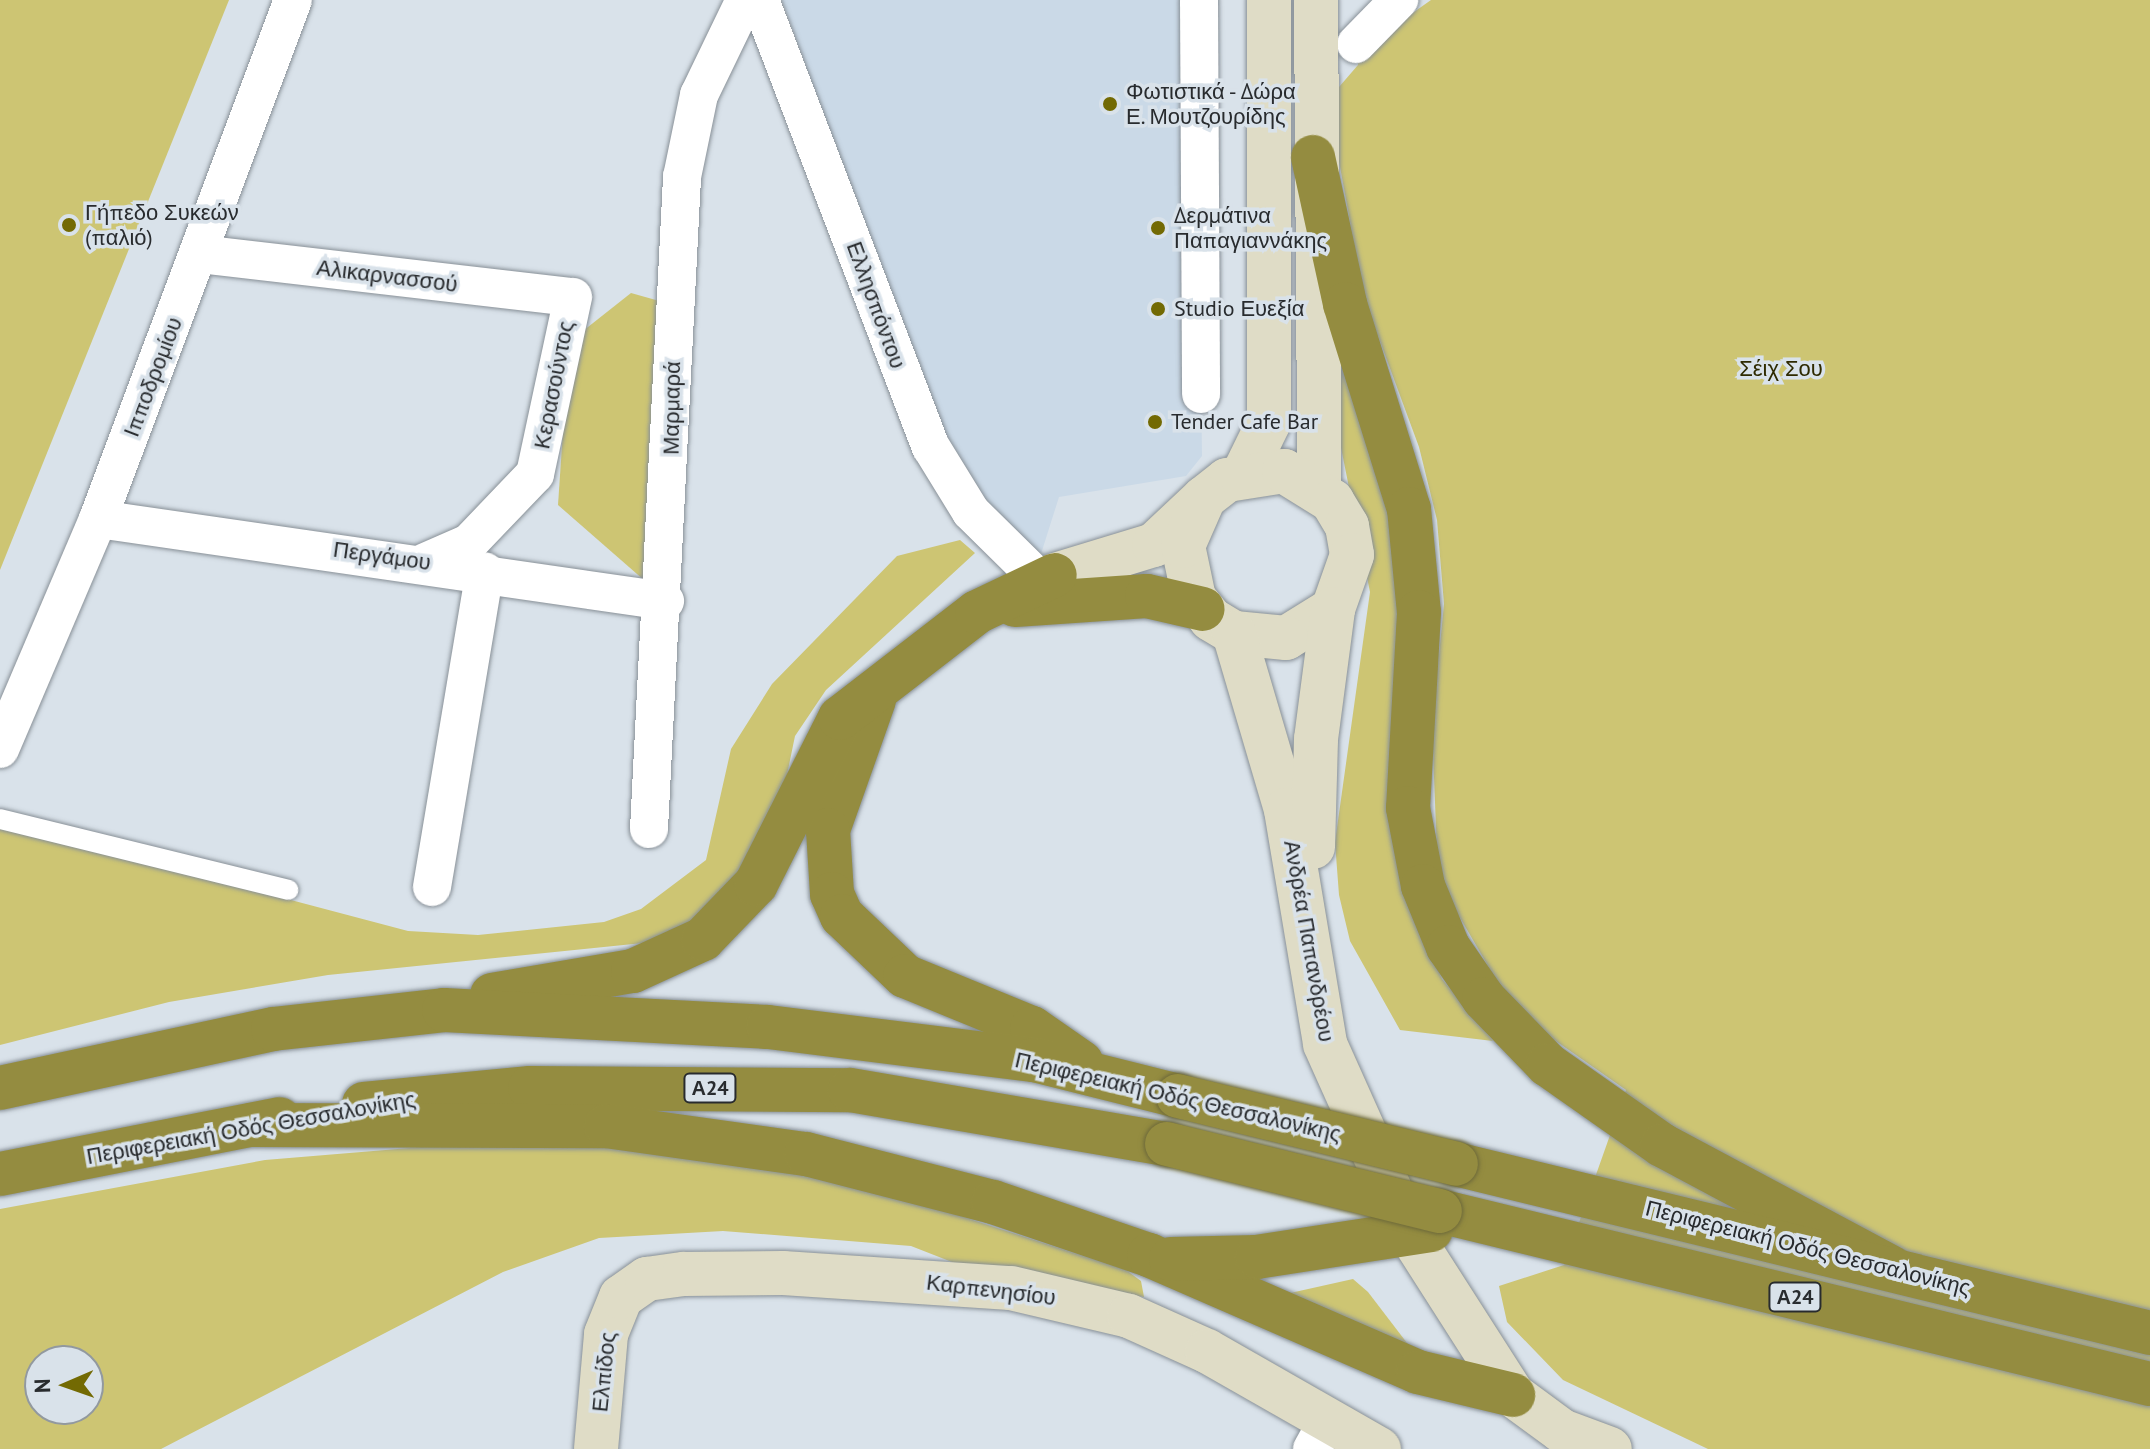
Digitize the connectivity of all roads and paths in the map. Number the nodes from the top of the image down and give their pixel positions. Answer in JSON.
{"nodes":[{"id":1,"x":293,"y":0,"type":"edge"},
{"id":2,"x":745,"y":0,"type":"edge"},
{"id":3,"x":760,"y":0,"type":"edge"},
{"id":4,"x":1199,"y":0,"type":"edge"},
{"id":5,"x":1269,"y":0,"type":"edge"},
{"id":6,"x":1316,"y":0,"type":"edge"},
{"id":7,"x":1399,"y":0,"type":"edge"},
{"id":8,"x":1356,"y":44,"type":"dead end"},
{"id":9,"x":1313,"y":157,"type":"junction"},
{"id":10,"x":200,"y":254,"type":"junction"},
{"id":11,"x":573,"y":297,"type":"joint"},
{"id":12,"x":1201,"y":394,"type":"dead end"},
{"id":13,"x":1243,"y":475,"type":"junction"},
{"id":14,"x":1319,"y":489,"type":"junction"},
{"id":15,"x":1204,"y":498,"type":"junction"},
{"id":16,"x":98,"y":519,"type":"junction"},
{"id":17,"x":425,"y":562,"type":"junction"},
{"id":18,"x":485,"y":571,"type":"junction"},
{"id":19,"x":1048,"y":578,"type":"junction"},
{"id":20,"x":665,"y":601,"type":"junction"},
{"id":21,"x":1333,"y":609,"type":"junction"},
{"id":22,"x":977,"y":612,"type":"junction"},
{"id":23,"x":1218,"y":621,"type":"junction"},
{"id":24,"x":882,"y":679,"type":"junction"},
{"id":25,"x":1,"y":743,"type":"edge"},
{"id":26,"x":0,"y":819,"type":"edge"},
{"id":27,"x":649,"y":829,"type":"dead end"},
{"id":28,"x":432,"y":887,"type":"dead end"},
{"id":29,"x":288,"y":890,"type":"dead end"},
{"id":30,"x":444,"y":1010,"type":"junction"},
{"id":31,"x":1099,"y":1075,"type":"junction"},
{"id":32,"x":0,"y":1088,"type":"edge"},
{"id":33,"x":251,"y":1125,"type":"junction"},
{"id":34,"x":0,"y":1174,"type":"edge"},
{"id":35,"x":1427,"y":1225,"type":"junction"},
{"id":36,"x":1149,"y":1255,"type":"junction"},
{"id":37,"x":1892,"y":1268,"type":"junction"},
{"id":38,"x":621,"y":1297,"type":"joint"},
{"id":39,"x":2150,"y":1333,"type":"edge"},
{"id":40,"x":2150,"y":1384,"type":"edge"},
{"id":41,"x":1513,"y":1395,"type":"junction"},
{"id":42,"x":1320,"y":1435,"type":"edge"},
{"id":43,"x":1605,"y":1447,"type":"edge"},
{"id":44,"x":596,"y":1449,"type":"edge"},
{"id":45,"x":1379,"y":1449,"type":"edge"}],
"edges":[{"from":1,"to":10,"type":"street","name":"Ιπποδρομίου"},
{"from":2,"to":20,"type":"street","name":"Μαρμαρά"},
{"from":3,"to":19,"type":"street","name":"Ελλησπόντου"},
{"from":4,"to":12,"type":"street"},
{"from":5,"to":13,"type":"main road"},
{"from":6,"to":9,"type":"main road"},
{"from":7,"to":8,"type":"street"},
{"from":9,"to":14,"type":"main road"},
{"from":9,"to":37,"type":"highway"},
{"from":10,"to":11,"type":"street","name":"Αλικαρνασσού"},
{"from":10,"to":16,"type":"street","name":"Ιπποδρομίου"},
{"from":11,"to":17,"type":"street","name":"Κερασούντος"},
{"from":13,"to":14,"type":"main road"},
{"from":13,"to":15,"type":"main road"},
{"from":14,"to":21,"type":"main road"},
{"from":15,"to":19,"type":"main road"},
{"from":15,"to":23,"type":"main road"},
{"from":16,"to":17,"type":"street","name":"Περγάμου"},
{"from":16,"to":25,"type":"street","name":"Ιπποδρομίου"},
{"from":17,"to":18,"type":"street","name":"Περγάμου"},
{"from":18,"to":20,"type":"street","name":"Περγάμου"},
{"from":18,"to":28,"type":"street"},
{"from":19,"to":22,"type":"highway"},
{"from":20,"to":27,"type":"street","name":"Μαρμαρά"},
{"from":21,"to":23,"type":"main road"},
{"from":21,"to":35,"type":"main road","name":"Ανδρέα Παπανδρέου"},
{"from":22,"to":23,"type":"highway"},
{"from":22,"to":24,"type":"highway"},
{"from":23,"to":35,"type":"main road","name":"Ανδρέα Παπανδρέου"},
{"from":24,"to":30,"type":"highway"},
{"from":24,"to":31,"type":"highway"},
{"from":26,"to":29,"type":"lane"},
{"from":30,"to":31,"type":"highway","name":"Περιφερειακή Οδός Θεσσαλονίκης","number":"Α24"},
{"from":30,"to":32,"type":"highway","name":"Περιφερειακή Οδός Θεσσαλονίκης","number":"Α24"},
{"from":31,"to":37,"type":"highway","name":"Περιφερειακή Οδός Θεσσαλονίκης","number":"Α24","bridge":true},
{"from":33,"to":34,"type":"highway","name":"Περιφερειακή Οδός Θεσσαλονίκης","number":"Α24"},
{"from":33,"to":35,"type":"highway","name":"Περιφερειακή Οδός Θεσσαλονίκης","number":"Α24","bridge":true},
{"from":33,"to":36,"type":"highway"},
{"from":35,"to":36,"type":"highway"},
{"from":35,"to":40,"type":"highway","name":"Περιφερειακή Οδός Θεσσαλονίκης","number":"Α24"},
{"from":35,"to":41,"type":"main road","name":"Ανδρέα Παπανδρέου"},
{"from":35,"to":43,"type":"main road","name":"Ανδρέα Παπανδρέου"},
{"from":36,"to":41,"type":"highway"},
{"from":37,"to":39,"type":"highway","name":"Περιφερειακή Οδός Θεσσαλονίκης","number":"Α24"},
{"from":38,"to":42,"type":"main road","name":"Καρπενησίου"},
{"from":38,"to":44,"type":"main road","name":"Ελπίδος"},
{"from":41,"to":43,"type":"main road","name":"Ανδρέα Παπανδρέου"},
{"from":42,"to":45,"type":"main road","name":"Καρπενησίου"}]}
